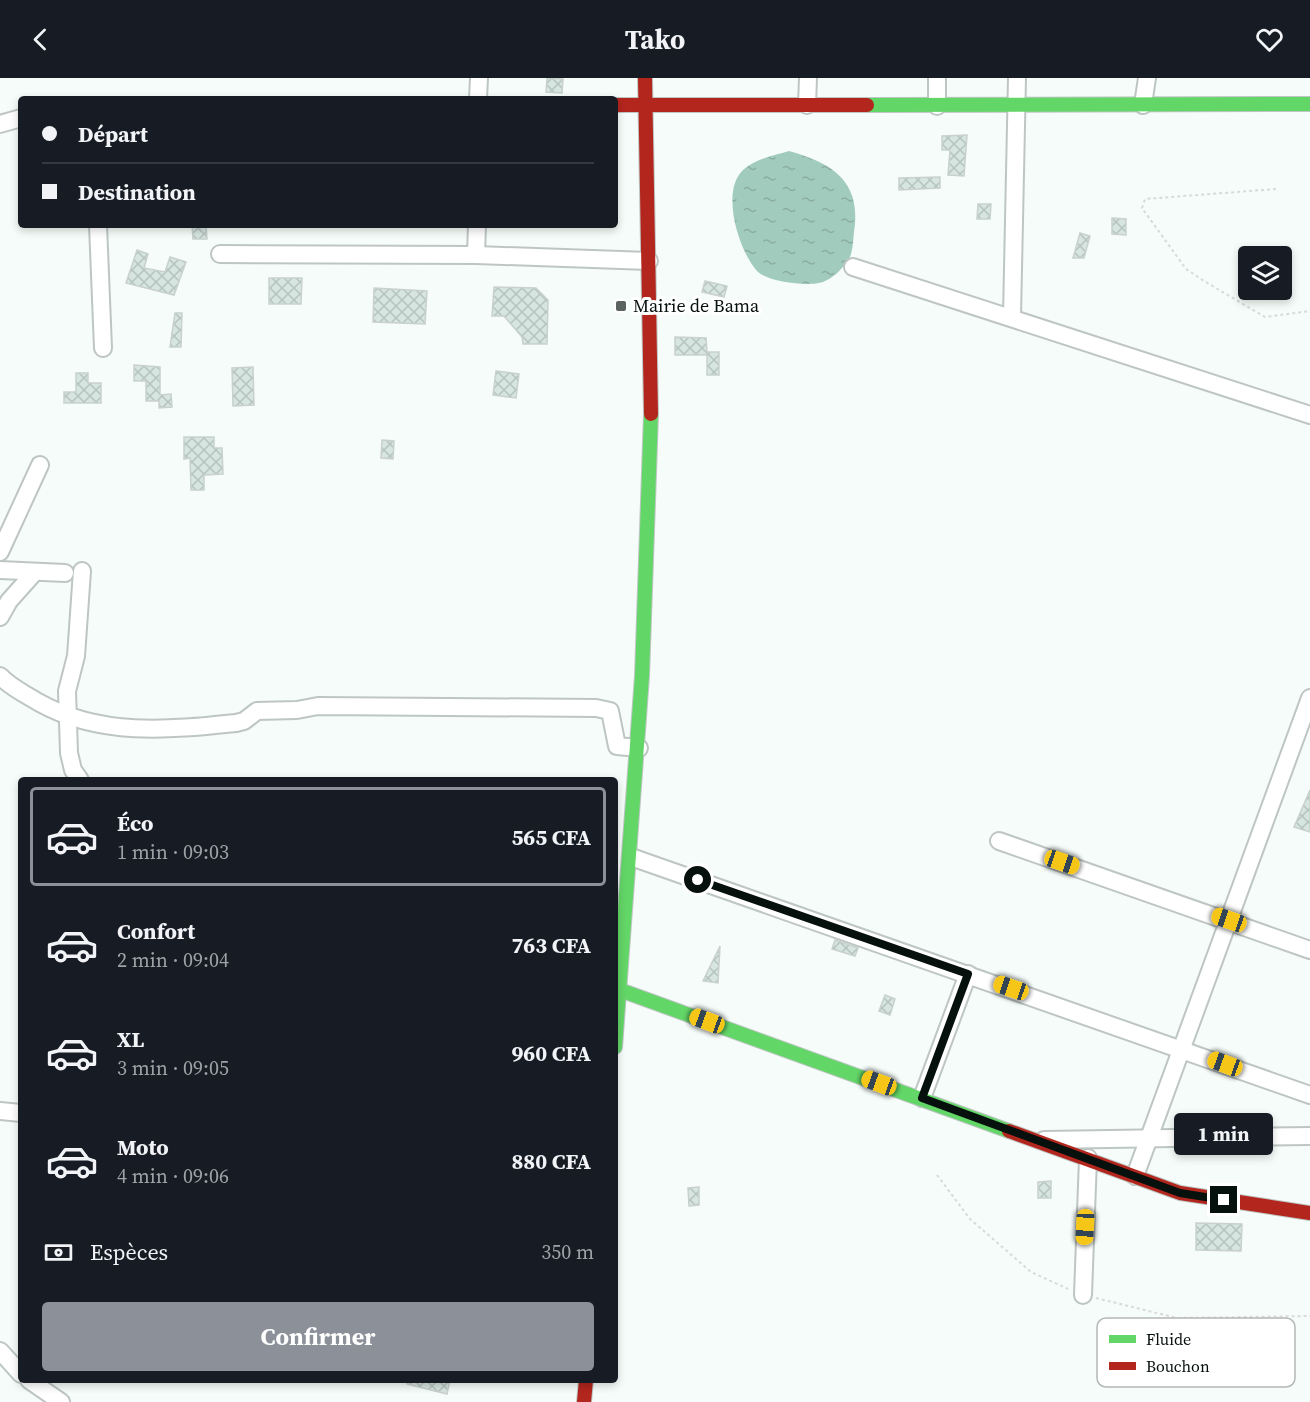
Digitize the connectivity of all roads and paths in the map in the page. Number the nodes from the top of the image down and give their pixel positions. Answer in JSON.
{"nodes":[{"id":1,"x":478,"y":78,"type":"edge"},
{"id":2,"x":645,"y":78,"type":"edge"},
{"id":3,"x":808,"y":78,"type":"edge"},
{"id":4,"x":937,"y":78,"type":"edge"},
{"id":5,"x":1017,"y":78,"type":"edge"},
{"id":6,"x":1147,"y":78,"type":"edge"},
{"id":7,"x":478,"y":96,"type":"edge"},
{"id":8,"x":1310,"y":104,"type":"edge"},
{"id":9,"x":618,"y":105,"type":"edge"},
{"id":10,"x":645,"y":105,"type":"junction"},
{"id":11,"x":807,"y":105,"type":"junction"},
{"id":12,"x":1143,"y":105,"type":"junction"},
{"id":13,"x":937,"y":106,"type":"junction"},
{"id":14,"x":1016,"y":106,"type":"junction"},
{"id":15,"x":18,"y":119,"type":"edge"},
{"id":16,"x":0,"y":124,"type":"edge"},
{"id":17,"x":1276,"y":189,"type":"dead end"},
{"id":18,"x":98,"y":228,"type":"edge"},
{"id":19,"x":477,"y":228,"type":"edge"},
{"id":20,"x":220,"y":254,"type":"dead end"},
{"id":21,"x":476,"y":255,"type":"junction"},
{"id":22,"x":649,"y":261,"type":"junction"},
{"id":23,"x":853,"y":267,"type":"dead end"},
{"id":24,"x":1310,"y":311,"type":"edge"},
{"id":25,"x":1012,"y":316,"type":"junction"},
{"id":26,"x":103,"y":348,"type":"dead end"},
{"id":27,"x":1310,"y":415,"type":"edge"},
{"id":28,"x":40,"y":465,"type":"dead end"},
{"id":29,"x":20,"y":503,"type":"junction"},
{"id":30,"x":0,"y":523,"type":"edge"},
{"id":31,"x":0,"y":552,"type":"edge"},
{"id":32,"x":0,"y":570,"type":"edge"},
{"id":33,"x":34,"y":573,"type":"junction"},
{"id":34,"x":0,"y":617,"type":"edge"},
{"id":35,"x":0,"y":676,"type":"edge"},
{"id":36,"x":1310,"y":698,"type":"edge"},
{"id":37,"x":69,"y":718,"type":"junction"},
{"id":38,"x":639,"y":748,"type":"junction"},
{"id":39,"x":79,"y":777,"type":"edge"},
{"id":40,"x":999,"y":841,"type":"dead end"},
{"id":41,"x":631,"y":857,"type":"junction"},
{"id":42,"x":1229,"y":920,"type":"junction"},
{"id":43,"x":1310,"y":950,"type":"edge"},
{"id":44,"x":968,"y":974,"type":"junction"},
{"id":45,"x":620,"y":990,"type":"junction"},
{"id":46,"x":618,"y":1013,"type":"edge"},
{"id":47,"x":1182,"y":1048,"type":"junction"},
{"id":48,"x":1310,"y":1095,"type":"edge"},
{"id":49,"x":922,"y":1098,"type":"junction"},
{"id":50,"x":0,"y":1111,"type":"edge"},
{"id":51,"x":18,"y":1113,"type":"edge"},
{"id":52,"x":1310,"y":1136,"type":"edge"},
{"id":53,"x":1149,"y":1138,"type":"junction"},
{"id":54,"x":1037,"y":1140,"type":"junction"},
{"id":55,"x":1088,"y":1158,"type":"junction"},
{"id":56,"x":937,"y":1175,"type":"dead end"},
{"id":57,"x":1135,"y":1176,"type":"junction"},
{"id":58,"x":1310,"y":1213,"type":"edge"},
{"id":59,"x":1083,"y":1295,"type":"junction"},
{"id":60,"x":1310,"y":1316,"type":"edge"},
{"id":61,"x":0,"y":1351,"type":"edge"},
{"id":62,"x":0,"y":1370,"type":"edge"},
{"id":63,"x":18,"y":1372,"type":"edge"},
{"id":64,"x":18,"y":1374,"type":"edge"},
{"id":65,"x":33,"y":1383,"type":"edge"},
{"id":66,"x":586,"y":1383,"type":"edge"},
{"id":67,"x":61,"y":1402,"type":"edge"},
{"id":68,"x":584,"y":1402,"type":"edge"}],
"edges":[{"from":1,"to":7,"type":"street"},
{"from":2,"to":10,"type":"street"},
{"from":3,"to":11,"type":"street"},
{"from":4,"to":13,"type":"street"},
{"from":5,"to":14,"type":"street"},
{"from":6,"to":12,"type":"street"},
{"from":8,"to":12,"type":"street"},
{"from":9,"to":10,"type":"street"},
{"from":10,"to":11,"type":"street"},
{"from":10,"to":22,"type":"street"},
{"from":11,"to":13,"type":"street"},
{"from":12,"to":14,"type":"street"},
{"from":13,"to":14,"type":"street"},
{"from":14,"to":25,"type":"street"},
{"from":15,"to":16,"type":"street"},
{"from":17,"to":24,"type":"path"},
{"from":18,"to":26,"type":"street"},
{"from":19,"to":21,"type":"street"},
{"from":20,"to":21,"type":"street"},
{"from":21,"to":22,"type":"street"},
{"from":22,"to":38,"type":"street"},
{"from":23,"to":25,"type":"street"},
{"from":25,"to":27,"type":"street"},
{"from":28,"to":29,"type":"street"},
{"from":29,"to":30,"type":"street"},
{"from":29,"to":31,"type":"street"},
{"from":32,"to":33,"type":"street"},
{"from":33,"to":34,"type":"street"},
{"from":33,"to":37,"type":"street"},
{"from":35,"to":37,"type":"street"},
{"from":36,"to":42,"type":"street"},
{"from":37,"to":38,"type":"street"},
{"from":37,"to":39,"type":"street"},
{"from":38,"to":41,"type":"street"},
{"from":40,"to":42,"type":"street"},
{"from":41,"to":44,"type":"street"},
{"from":41,"to":45,"type":"street"},
{"from":42,"to":43,"type":"street"},
{"from":42,"to":47,"type":"street"},
{"from":44,"to":47,"type":"street"},
{"from":44,"to":49,"type":"street"},
{"from":45,"to":46,"type":"street"},
{"from":45,"to":49,"type":"street"},
{"from":47,"to":48,"type":"street"},
{"from":47,"to":53,"type":"street"},
{"from":49,"to":54,"type":"street"},
{"from":50,"to":51,"type":"street"},
{"from":52,"to":53,"type":"street"},
{"from":53,"to":54,"type":"street"},
{"from":53,"to":57,"type":"street"},
{"from":54,"to":55,"type":"street"},
{"from":55,"to":57,"type":"street"},
{"from":55,"to":59,"type":"street"},
{"from":56,"to":59,"type":"path"},
{"from":57,"to":58,"type":"street"},
{"from":59,"to":60,"type":"path"},
{"from":61,"to":63,"type":"street"},
{"from":62,"to":64,"type":"street"},
{"from":65,"to":67,"type":"street"},
{"from":66,"to":68,"type":"street"}]}
